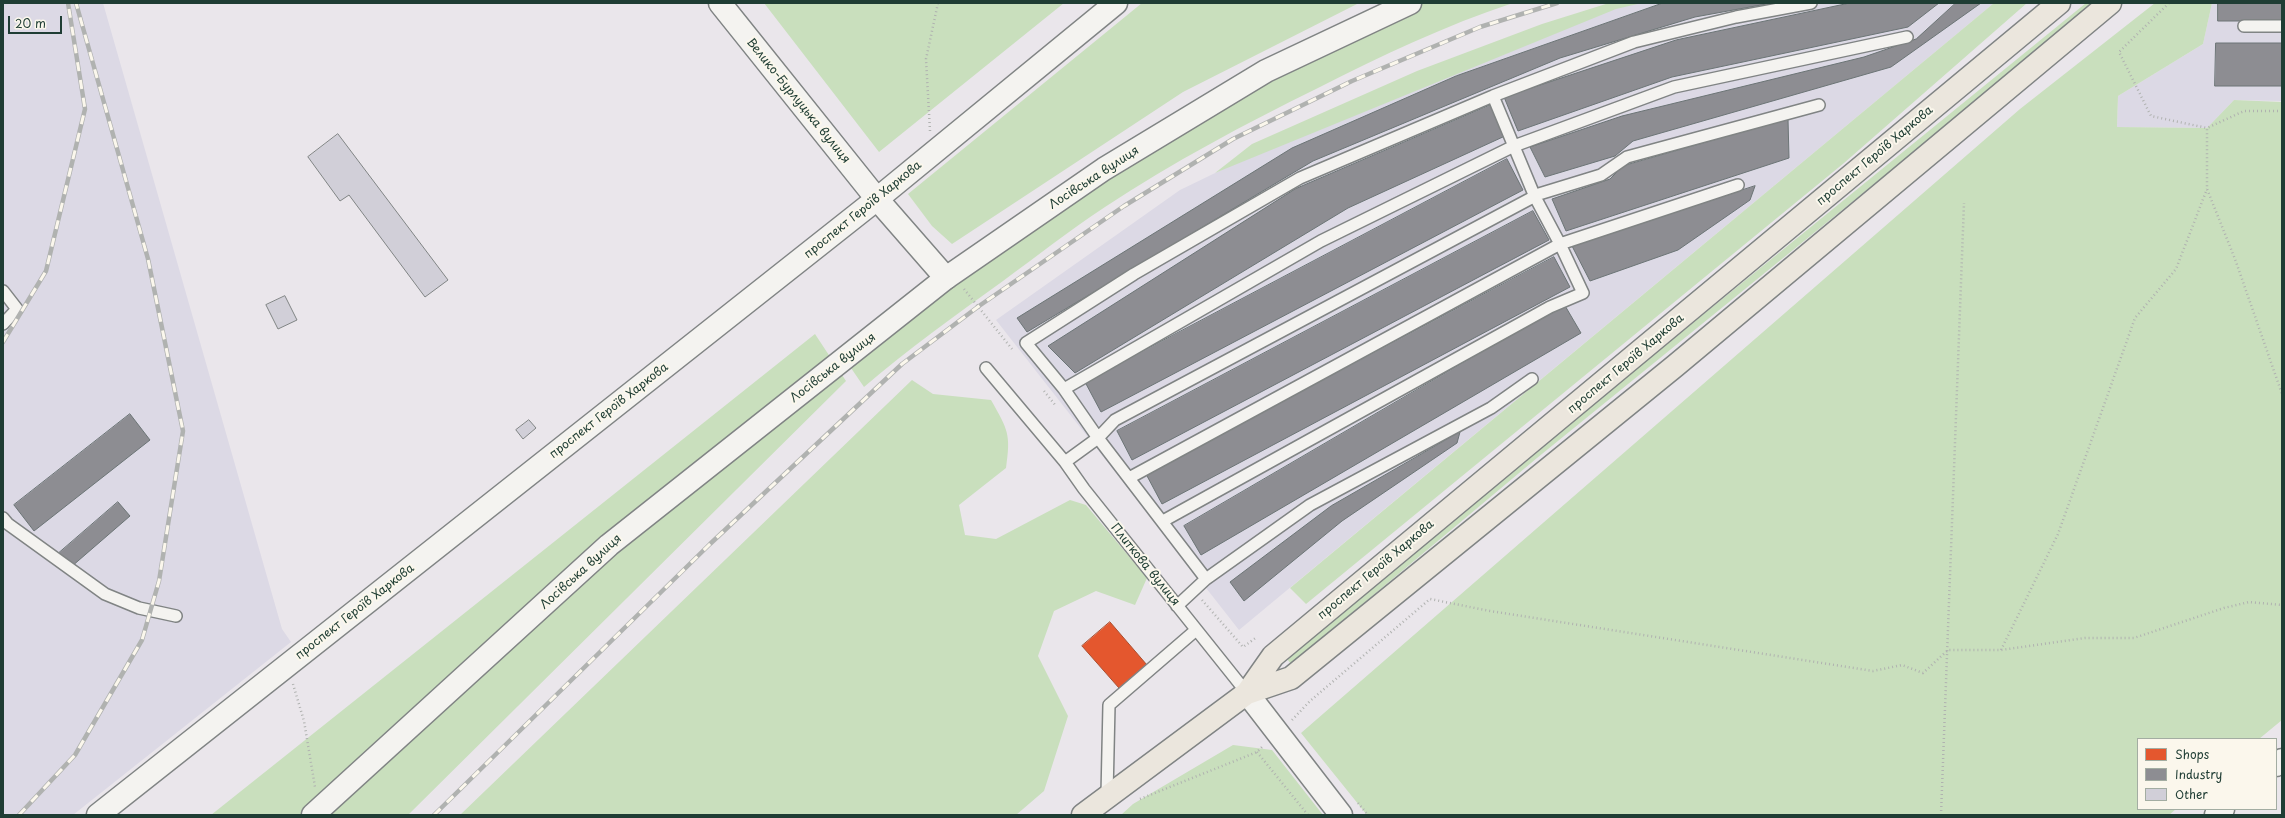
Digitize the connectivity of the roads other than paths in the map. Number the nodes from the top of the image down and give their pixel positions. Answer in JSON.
{"nodes":[{"id":1,"x":720,"y":3,"type":"edge"},
{"id":2,"x":1116,"y":3,"type":"edge"},
{"id":3,"x":1410,"y":3,"type":"edge"},
{"id":4,"x":1811,"y":3,"type":"edge"},
{"id":5,"x":2059,"y":3,"type":"edge"},
{"id":6,"x":2110,"y":3,"type":"edge"},
{"id":7,"x":2244,"y":26,"type":"dead end"},
{"id":8,"x":2282,"y":26,"type":"edge"},
{"id":9,"x":1907,"y":37,"type":"dead end"},
{"id":10,"x":1493,"y":96,"type":"junction"},
{"id":11,"x":1819,"y":105,"type":"dead end"},
{"id":12,"x":1514,"y":146,"type":"junction"},
{"id":13,"x":1738,"y":185,"type":"dead end"},
{"id":14,"x":1535,"y":197,"type":"junction"},
{"id":15,"x":877,"y":200,"type":"junction"},
{"id":16,"x":1560,"y":244,"type":"junction"},
{"id":17,"x":946,"y":278,"type":"junction"},
{"id":18,"x":3,"y":291,"type":"edge"},
{"id":19,"x":3,"y":324,"type":"edge"},
{"id":20,"x":986,"y":368,"type":"dead end"},
{"id":21,"x":1532,"y":379,"type":"dead end"},
{"id":22,"x":1064,"y":389,"type":"junction"},
{"id":23,"x":1098,"y":438,"type":"junction"},
{"id":24,"x":1065,"y":462,"type":"junction"},
{"id":25,"x":1130,"y":478,"type":"junction"},
{"id":26,"x":3,"y":518,"type":"edge"},
{"id":27,"x":1163,"y":521,"type":"junction"},
{"id":28,"x":1206,"y":579,"type":"junction"},
{"id":29,"x":1177,"y":606,"type":"junction"},
{"id":30,"x":176,"y":616,"type":"dead end"},
{"id":31,"x":1196,"y":630,"type":"junction"},
{"id":32,"x":1246,"y":693,"type":"junction"},
{"id":33,"x":1107,"y":795,"type":"junction"},
{"id":34,"x":316,"y":812,"type":"edge"},
{"id":35,"x":98,"y":815,"type":"edge"},
{"id":36,"x":1083,"y":815,"type":"edge"},
{"id":37,"x":1341,"y":815,"type":"edge"}],
"edges":[{"from":1,"to":15,"type":"street","name":"Велико-Бурлуцька вулиця"},
{"from":2,"to":15,"type":"street","name":"проспект Героїв Харкова"},
{"from":3,"to":17,"type":"street","name":"Лосівська вулиця"},
{"from":4,"to":10,"type":"lane"},
{"from":5,"to":32,"type":"main road","name":"проспект Героїв Харкова"},
{"from":6,"to":32,"type":"main road","name":"проспект Героїв Харкова"},
{"from":7,"to":8,"type":"lane"},
{"from":9,"to":12,"type":"lane"},
{"from":10,"to":12,"type":"lane"},
{"from":10,"to":22,"type":"lane"},
{"from":11,"to":14,"type":"lane"},
{"from":12,"to":14,"type":"lane"},
{"from":12,"to":22,"type":"lane"},
{"from":13,"to":16,"type":"lane"},
{"from":14,"to":16,"type":"lane"},
{"from":14,"to":23,"type":"lane"},
{"from":15,"to":17,"type":"street"},
{"from":15,"to":35,"type":"street","name":"проспект Героїв Харкова"},
{"from":16,"to":25,"type":"lane"},
{"from":16,"to":27,"type":"lane"},
{"from":17,"to":34,"type":"street","name":"Лосівська вулиця"},
{"from":18,"to":19,"type":"lane"},
{"from":20,"to":24,"type":"lane","name":"Плиткова вулиця"},
{"from":21,"to":28,"type":"lane"},
{"from":22,"to":23,"type":"lane"},
{"from":23,"to":24,"type":"lane"},
{"from":23,"to":25,"type":"lane"},
{"from":24,"to":29,"type":"lane","name":"Плиткова вулиця"},
{"from":25,"to":27,"type":"lane"},
{"from":26,"to":30,"type":"lane"},
{"from":27,"to":28,"type":"lane"},
{"from":28,"to":29,"type":"lane"},
{"from":29,"to":31,"type":"lane","name":"Плиткова вулиця"},
{"from":31,"to":32,"type":"lane","name":"Плиткова вулиця"},
{"from":31,"to":33,"type":"lane"},
{"from":32,"to":33,"type":"main road","name":"проспект Героїв Харкова"},
{"from":32,"to":37,"type":"street","name":"Плиткова вулиця"},
{"from":33,"to":36,"type":"main road","name":"проспект Героїв Харкова"}]}
